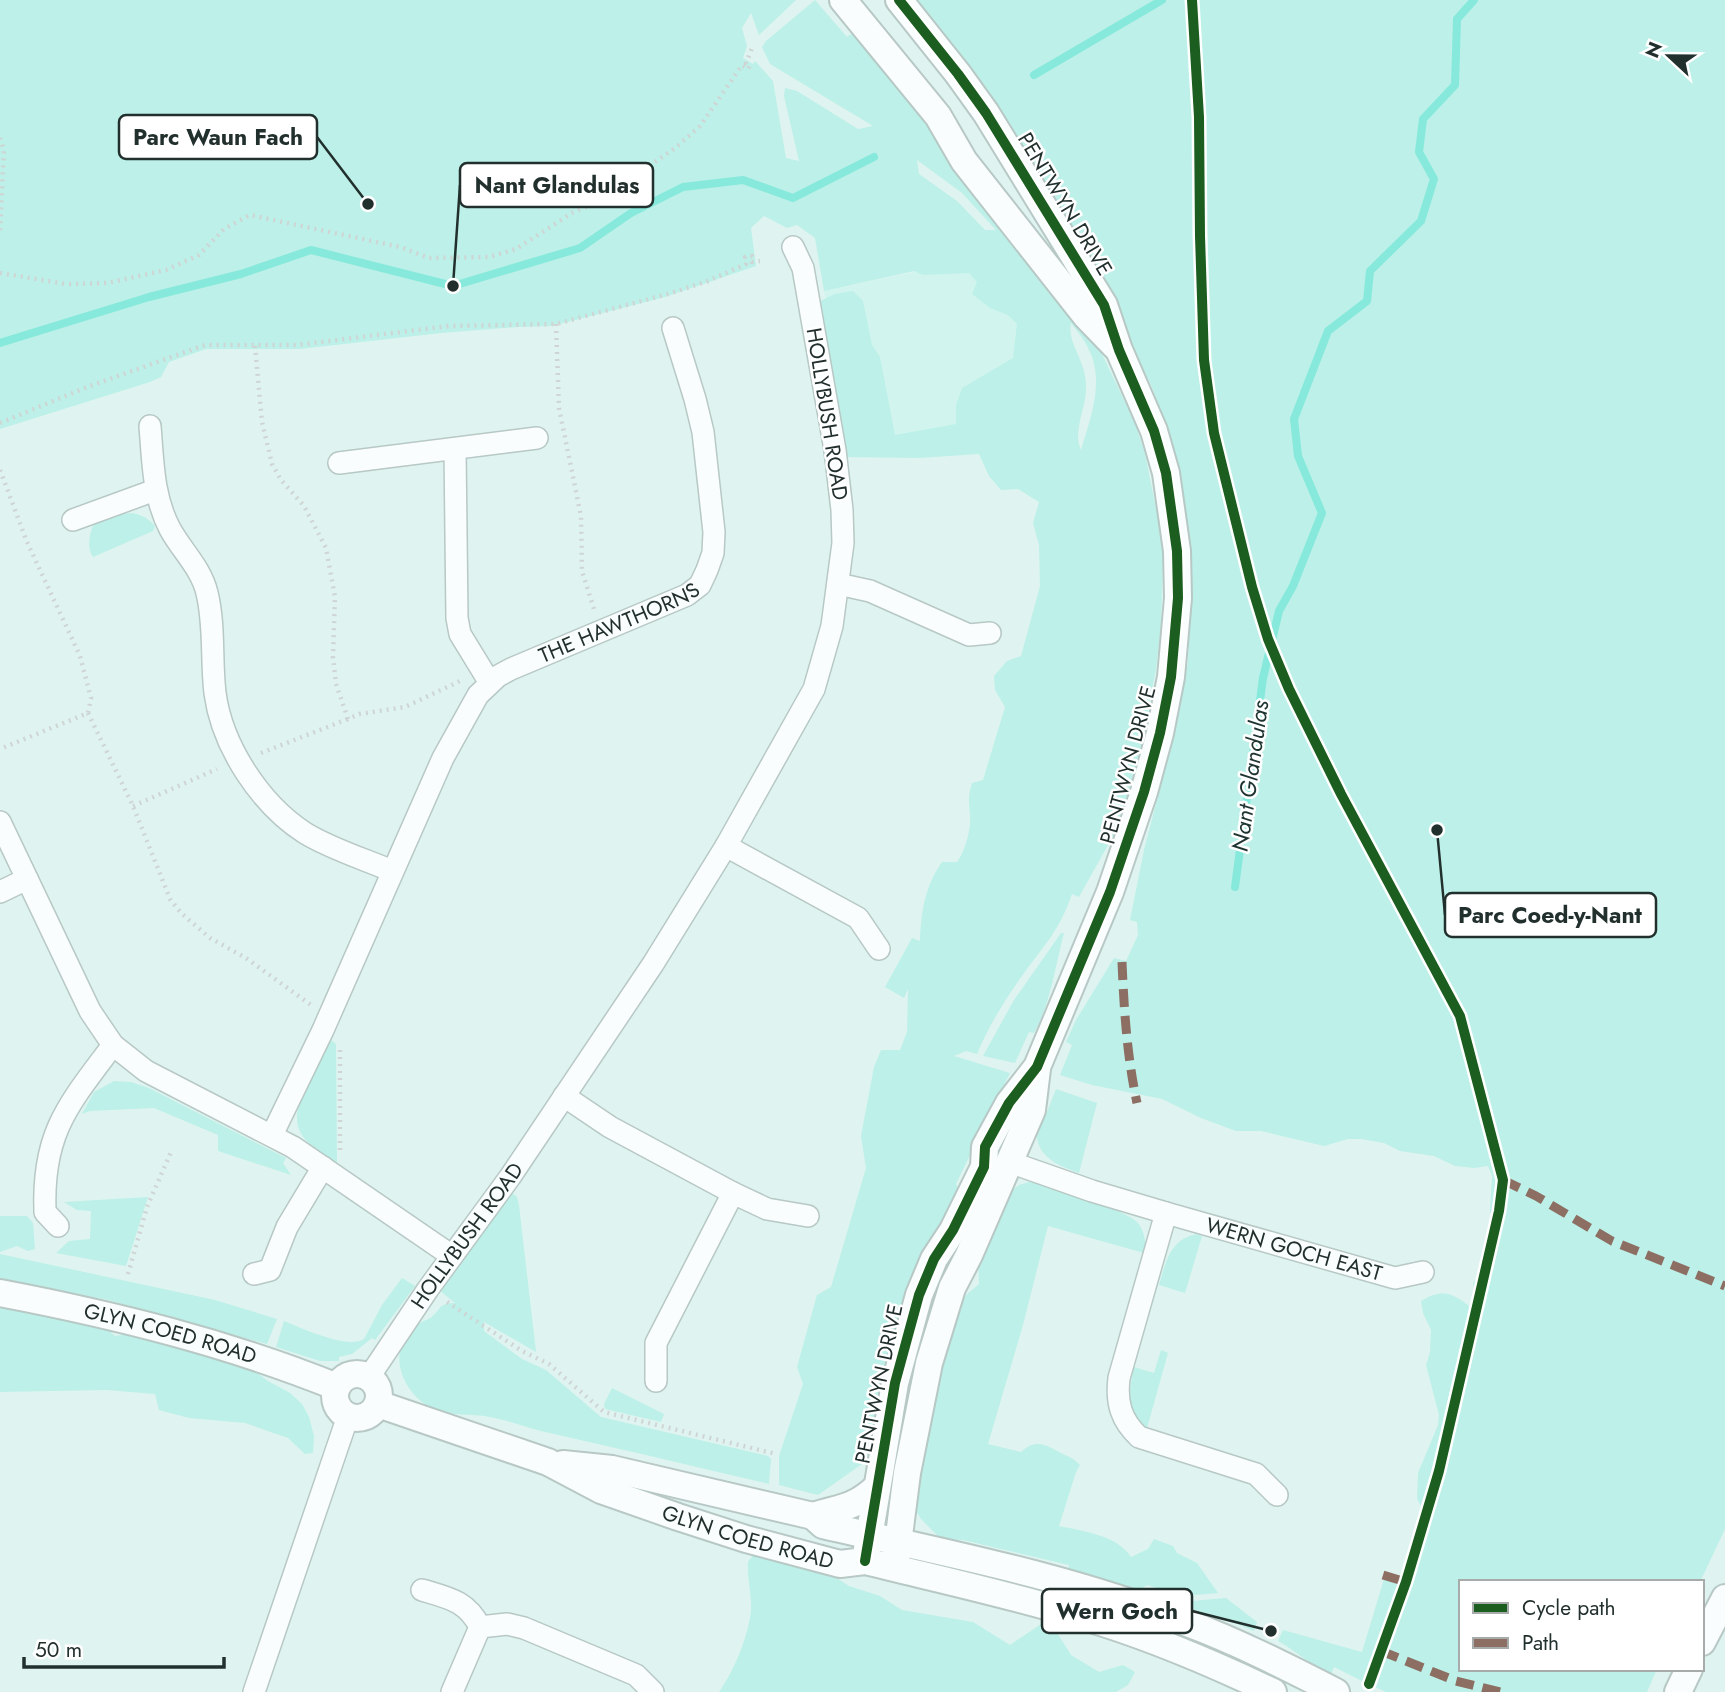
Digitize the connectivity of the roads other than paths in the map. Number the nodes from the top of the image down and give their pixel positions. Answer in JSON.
{"nodes":[{"id":1,"x":843,"y":0,"type":"edge"},
{"id":2,"x":899,"y":0,"type":"edge"},
{"id":3,"x":793,"y":247,"type":"dead end"},
{"id":4,"x":673,"y":328,"type":"dead end"},
{"id":5,"x":1119,"y":350,"type":"junction"},
{"id":6,"x":150,"y":426,"type":"dead end"},
{"id":7,"x":537,"y":438,"type":"dead end"},
{"id":8,"x":455,"y":449,"type":"junction"},
{"id":9,"x":339,"y":463,"type":"dead end"},
{"id":10,"x":155,"y":490,"type":"junction"},
{"id":11,"x":73,"y":520,"type":"dead end"},
{"id":12,"x":838,"y":584,"type":"junction"},
{"id":13,"x":990,"y":633,"type":"dead end"},
{"id":14,"x":485,"y":676,"type":"junction"},
{"id":15,"x":0,"y":822,"type":"edge"},
{"id":16,"x":726,"y":846,"type":"junction"},
{"id":17,"x":392,"y":871,"type":"junction"},
{"id":18,"x":27,"y":879,"type":"junction"},
{"id":19,"x":0,"y":892,"type":"edge"},
{"id":20,"x":879,"y":949,"type":"dead end"},
{"id":21,"x":113,"y":1045,"type":"junction"},
{"id":22,"x":564,"y":1096,"type":"junction"},
{"id":23,"x":272,"y":1135,"type":"junction"},
{"id":24,"x":995,"y":1168,"type":"junction"},
{"id":25,"x":332,"y":1173,"type":"junction"},
{"id":26,"x":733,"y":1193,"type":"junction"},
{"id":27,"x":1166,"y":1213,"type":"junction"},
{"id":28,"x":808,"y":1216,"type":"dead end"},
{"id":29,"x":58,"y":1226,"type":"dead end"},
{"id":30,"x":452,"y":1256,"type":"junction"},
{"id":31,"x":1423,"y":1272,"type":"dead end"},
{"id":32,"x":254,"y":1274,"type":"dead end"},
{"id":33,"x":0,"y":1293,"type":"edge"},
{"id":34,"x":369,"y":1377,"type":"junction"},
{"id":35,"x":656,"y":1381,"type":"dead end"},
{"id":36,"x":337,"y":1387,"type":"junction"},
{"id":37,"x":378,"y":1404,"type":"junction"},
{"id":38,"x":348,"y":1416,"type":"junction"},
{"id":39,"x":548,"y":1462,"type":"junction"},
{"id":40,"x":877,"y":1487,"type":"junction"},
{"id":41,"x":1277,"y":1495,"type":"dead end"},
{"id":42,"x":813,"y":1516,"type":"junction"},
{"id":43,"x":898,"y":1542,"type":"junction"},
{"id":44,"x":867,"y":1549,"type":"junction"},
{"id":45,"x":894,"y":1569,"type":"junction"},
{"id":46,"x":422,"y":1590,"type":"dead end"},
{"id":47,"x":1725,"y":1598,"type":"edge"},
{"id":48,"x":480,"y":1627,"type":"junction"},
{"id":49,"x":1704,"y":1638,"type":"edge"},
{"id":50,"x":1688,"y":1671,"type":"edge"},
{"id":51,"x":254,"y":1692,"type":"edge"},
{"id":52,"x":452,"y":1692,"type":"edge"},
{"id":53,"x":653,"y":1692,"type":"edge"},
{"id":54,"x":1273,"y":1692,"type":"edge"},
{"id":55,"x":1336,"y":1692,"type":"edge"},
{"id":56,"x":1678,"y":1692,"type":"edge"}],
"edges":[{"from":1,"to":5,"type":"street","name":"PENTWYN DRIVE"},
{"from":2,"to":5,"type":"street","name":"PENTWYN DRIVE"},
{"from":3,"to":12,"type":"street","name":"HOLLYBUSH ROAD"},
{"from":4,"to":14,"type":"street","name":"THE HAWTHORNS"},
{"from":5,"to":24,"type":"street","name":"PENTWYN DRIVE"},
{"from":6,"to":10,"type":"street"},
{"from":7,"to":8,"type":"street"},
{"from":8,"to":9,"type":"street"},
{"from":8,"to":14,"type":"street"},
{"from":10,"to":11,"type":"street"},
{"from":10,"to":17,"type":"street"},
{"from":12,"to":13,"type":"street"},
{"from":12,"to":16,"type":"street","name":"HOLLYBUSH ROAD"},
{"from":14,"to":17,"type":"street","name":"THE HAWTHORNS"},
{"from":15,"to":18,"type":"street"},
{"from":16,"to":20,"type":"street"},
{"from":16,"to":22,"type":"street","name":"HOLLYBUSH ROAD"},
{"from":17,"to":23,"type":"street","name":"THE HAWTHORNS"},
{"from":18,"to":19,"type":"street"},
{"from":18,"to":21,"type":"street"},
{"from":21,"to":23,"type":"street"},
{"from":21,"to":29,"type":"street"},
{"from":22,"to":26,"type":"street"},
{"from":22,"to":30,"type":"street","name":"HOLLYBUSH ROAD"},
{"from":23,"to":25,"type":"street"},
{"from":24,"to":27,"type":"street","name":"WERN GOCH EAST"},
{"from":24,"to":40,"type":"street","name":"PENTWYN DRIVE"},
{"from":24,"to":43,"type":"street","name":"PENTWYN DRIVE"},
{"from":25,"to":30,"type":"street"},
{"from":25,"to":32,"type":"street"},
{"from":26,"to":28,"type":"street"},
{"from":26,"to":35,"type":"street"},
{"from":27,"to":31,"type":"street","name":"WERN GOCH EAST"},
{"from":27,"to":41,"type":"street"},
{"from":30,"to":34,"type":"street","name":"HOLLYBUSH ROAD"},
{"from":33,"to":36,"type":"street","name":"GLYN COED ROAD"},
{"from":34,"to":36,"type":"street"},
{"from":34,"to":37,"type":"street"},
{"from":36,"to":38,"type":"street"},
{"from":37,"to":38,"type":"street"},
{"from":37,"to":39,"type":"street","name":"GLYN COED ROAD"},
{"from":38,"to":51,"type":"street"},
{"from":39,"to":42,"type":"street","name":"GLYN COED ROAD"},
{"from":39,"to":44,"type":"street","name":"GLYN COED ROAD"},
{"from":40,"to":42,"type":"street","name":"GLYN COED ROAD"},
{"from":40,"to":44,"type":"street","name":"PENTWYN DRIVE"},
{"from":42,"to":44,"type":"street","name":"GLYN COED ROAD"},
{"from":43,"to":44,"type":"street","name":"GLYN COED ROAD"},
{"from":43,"to":45,"type":"street","name":"PENTWYN DRIVE"},
{"from":43,"to":55,"type":"street","name":"GLYN COED ROAD"},
{"from":44,"to":45,"type":"street","name":"GLYN COED ROAD"},
{"from":45,"to":54,"type":"street","name":"GLYN COED ROAD"},
{"from":46,"to":48,"type":"street"},
{"from":47,"to":49,"type":"street"},
{"from":48,"to":52,"type":"street"},
{"from":48,"to":53,"type":"street"},
{"from":50,"to":56,"type":"street"}]}
